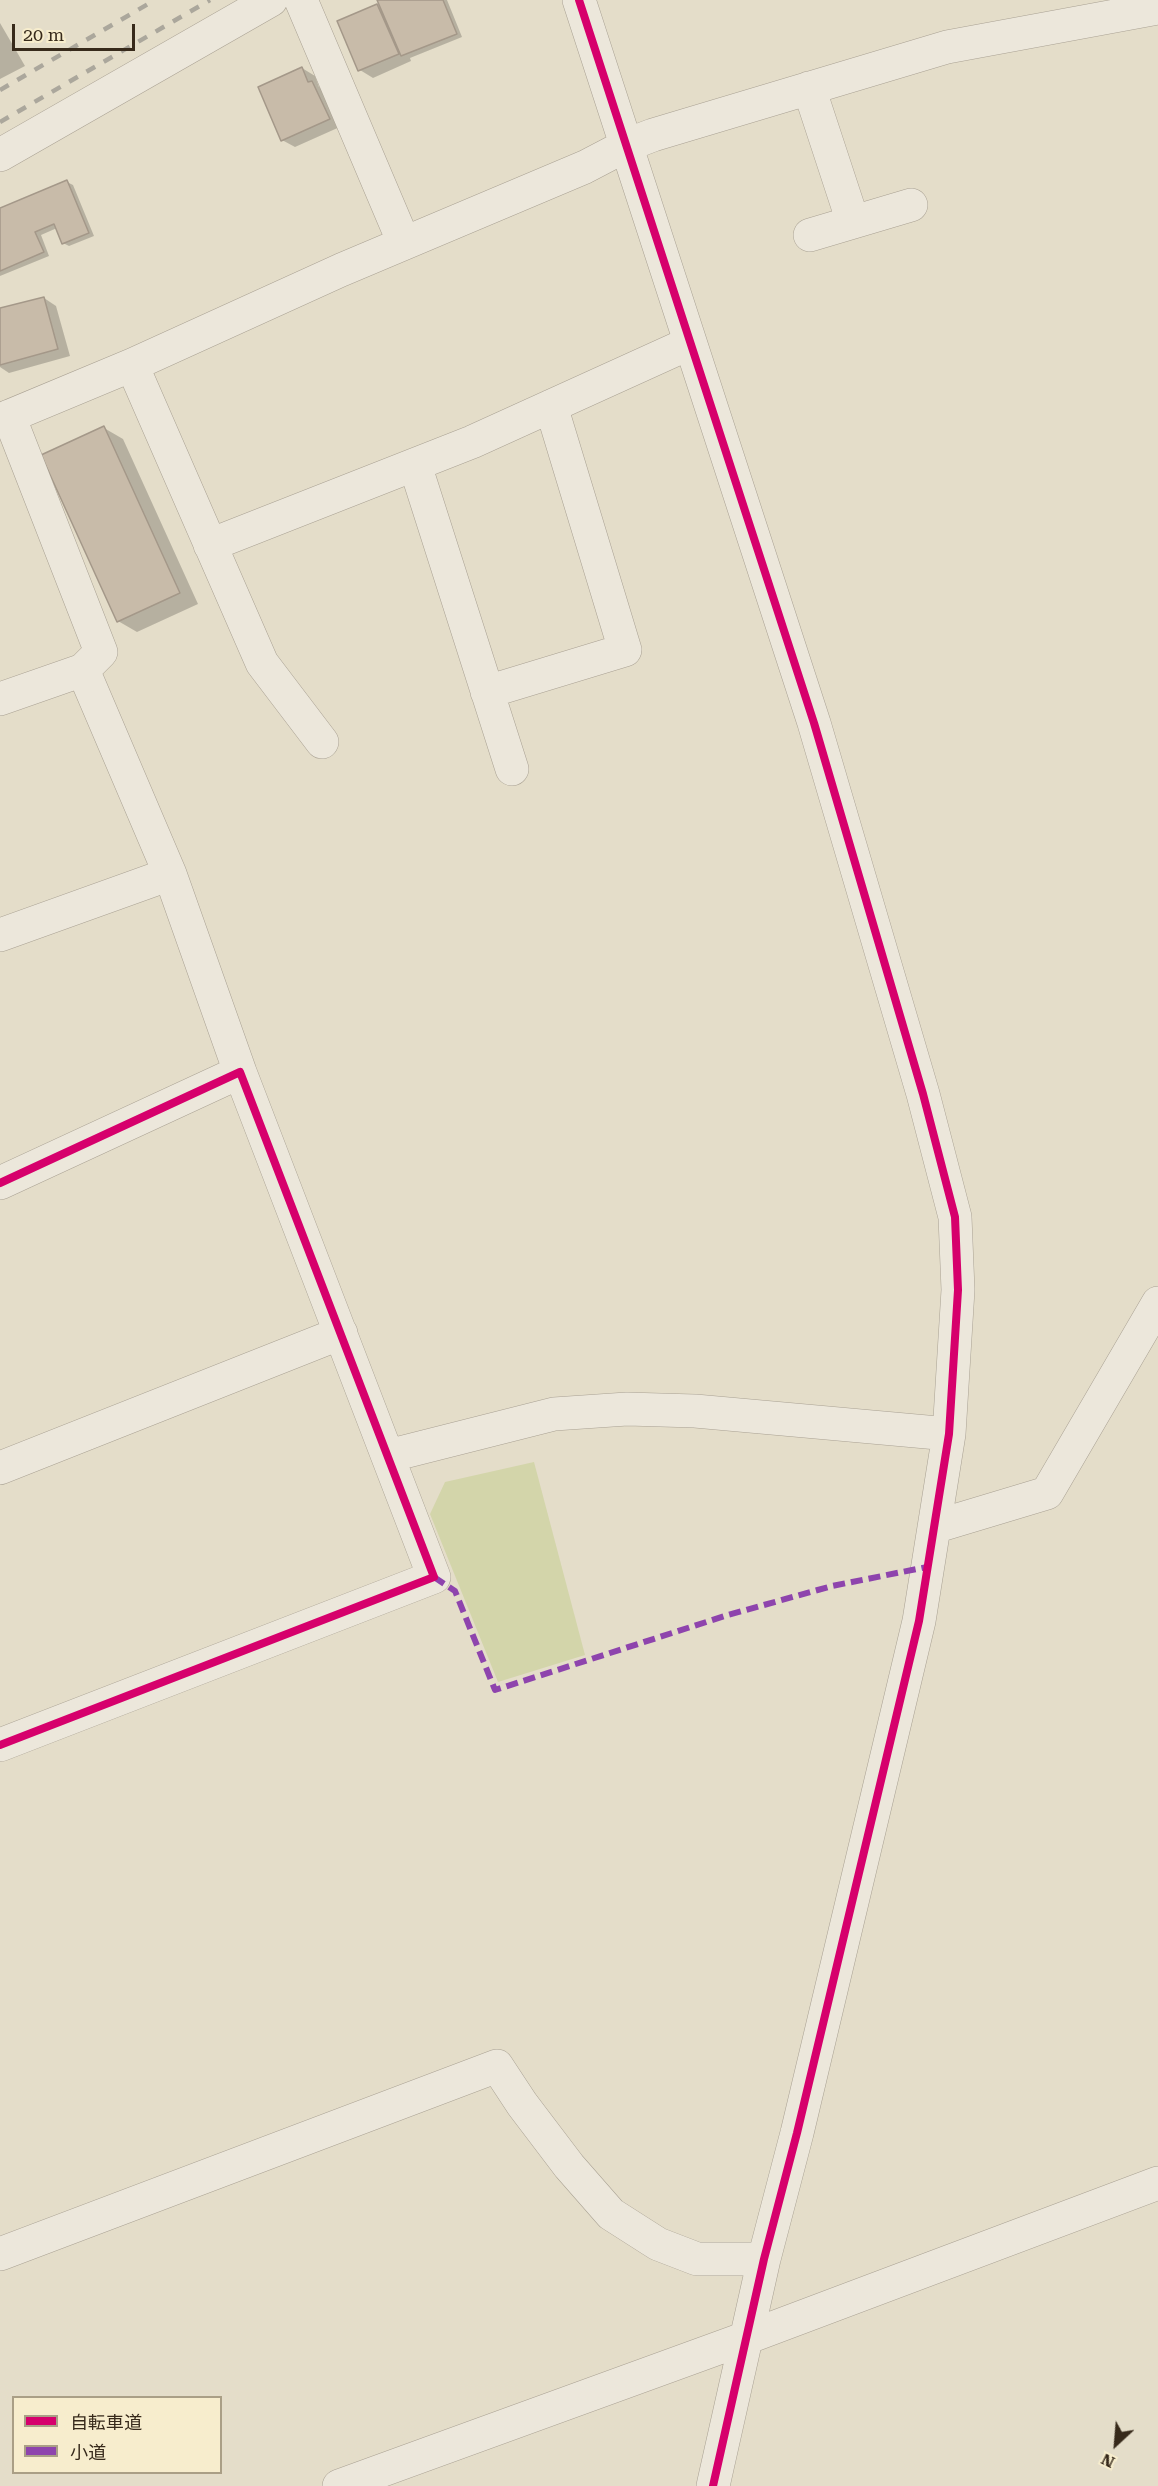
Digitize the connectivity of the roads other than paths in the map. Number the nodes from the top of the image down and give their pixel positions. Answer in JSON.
{"nodes":[{"id":1,"x":271,"y":0,"type":"edge"},
{"id":2,"x":301,"y":0,"type":"edge"},
{"id":3,"x":579,"y":0,"type":"edge"},
{"id":4,"x":1158,"y":8,"type":"edge"},
{"id":5,"x":809,"y":88,"type":"junction"},
{"id":6,"x":627,"y":145,"type":"junction"},
{"id":7,"x":0,"y":155,"type":"edge"},
{"id":8,"x":911,"y":205,"type":"dead end"},
{"id":9,"x":853,"y":222,"type":"junction"},
{"id":10,"x":810,"y":235,"type":"dead end"},
{"id":11,"x":404,"y":243,"type":"junction"},
{"id":12,"x":690,"y":343,"type":"junction"},
{"id":13,"x":132,"y":365,"type":"junction"},
{"id":14,"x":551,"y":406,"type":"junction"},
{"id":15,"x":5,"y":418,"type":"edge"},
{"id":16,"x":415,"y":465,"type":"junction"},
{"id":17,"x":210,"y":545,"type":"junction"},
{"id":18,"x":83,"y":670,"type":"junction"},
{"id":19,"x":487,"y":692,"type":"junction"},
{"id":20,"x":0,"y":699,"type":"edge"},
{"id":21,"x":322,"y":742,"type":"dead end"},
{"id":22,"x":512,"y":769,"type":"dead end"},
{"id":23,"x":170,"y":874,"type":"junction"},
{"id":24,"x":0,"y":935,"type":"edge"},
{"id":25,"x":240,"y":1072,"type":"junction"},
{"id":26,"x":0,"y":1183,"type":"edge"},
{"id":27,"x":1158,"y":1303,"type":"edge"},
{"id":28,"x":341,"y":1333,"type":"junction"},
{"id":29,"x":949,"y":1434,"type":"junction"},
{"id":30,"x":388,"y":1456,"type":"junction"},
{"id":31,"x":0,"y":1468,"type":"edge"},
{"id":32,"x":934,"y":1527,"type":"junction"},
{"id":33,"x":0,"y":1745,"type":"edge"},
{"id":34,"x":1158,"y":2183,"type":"edge"},
{"id":35,"x":0,"y":2254,"type":"edge"},
{"id":36,"x":764,"y":2259,"type":"junction"},
{"id":37,"x":746,"y":2338,"type":"junction"},
{"id":38,"x":339,"y":2486,"type":"edge"},
{"id":39,"x":713,"y":2486,"type":"edge"}],
"edges":[{"from":1,"to":7,"type":"street"},
{"from":2,"to":11,"type":"street"},
{"from":3,"to":6,"type":"street"},
{"from":4,"to":5,"type":"street"},
{"from":5,"to":6,"type":"street"},
{"from":5,"to":9,"type":"street"},
{"from":6,"to":11,"type":"street"},
{"from":6,"to":12,"type":"street"},
{"from":8,"to":9,"type":"street"},
{"from":9,"to":10,"type":"street"},
{"from":11,"to":13,"type":"street"},
{"from":12,"to":14,"type":"street"},
{"from":12,"to":29,"type":"street"},
{"from":13,"to":15,"type":"street"},
{"from":13,"to":17,"type":"street"},
{"from":14,"to":16,"type":"street"},
{"from":14,"to":19,"type":"street"},
{"from":15,"to":18,"type":"street"},
{"from":16,"to":17,"type":"street"},
{"from":16,"to":19,"type":"street"},
{"from":17,"to":21,"type":"street"},
{"from":18,"to":20,"type":"street"},
{"from":18,"to":23,"type":"street"},
{"from":19,"to":22,"type":"street"},
{"from":23,"to":24,"type":"street"},
{"from":23,"to":25,"type":"street"},
{"from":25,"to":26,"type":"street"},
{"from":25,"to":28,"type":"street"},
{"from":27,"to":32,"type":"street"},
{"from":28,"to":30,"type":"street"},
{"from":28,"to":31,"type":"street"},
{"from":29,"to":30,"type":"street"},
{"from":29,"to":32,"type":"street"},
{"from":30,"to":33,"type":"street"},
{"from":32,"to":36,"type":"street"},
{"from":34,"to":37,"type":"street"},
{"from":35,"to":36,"type":"street"},
{"from":36,"to":37,"type":"street"},
{"from":37,"to":38,"type":"street"},
{"from":37,"to":39,"type":"street"}]}
